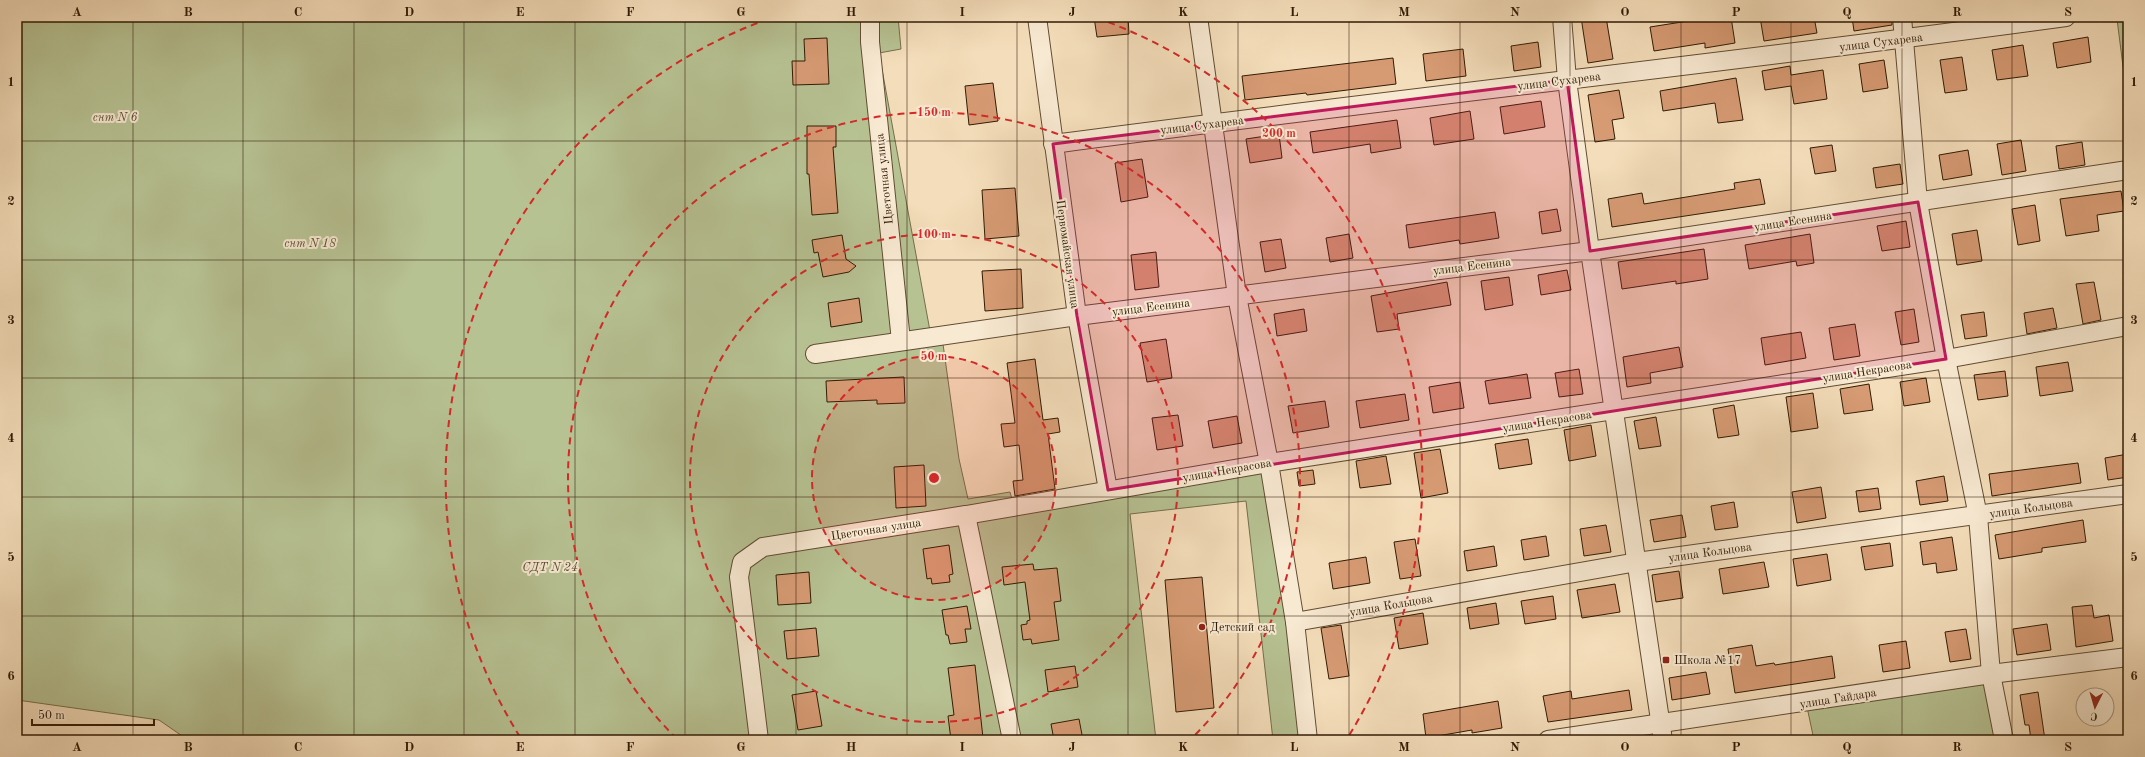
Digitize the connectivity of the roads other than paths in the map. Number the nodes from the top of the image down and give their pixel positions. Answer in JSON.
{"nodes":[{"id":1,"x":870,"y":17,"type":"edge"},
{"id":2,"x":1037,"y":17,"type":"edge"},
{"id":3,"x":1198,"y":17,"type":"edge"},
{"id":4,"x":1562,"y":17,"type":"edge"},
{"id":5,"x":1902,"y":17,"type":"edge"},
{"id":6,"x":2066,"y":17,"type":"edge"},
{"id":7,"x":1904,"y":39,"type":"junction"},
{"id":8,"x":1567,"y":80,"type":"junction"},
{"id":9,"x":1214,"y":123,"type":"junction"},
{"id":10,"x":1053,"y":144,"type":"junction"},
{"id":11,"x":2128,"y":170,"type":"edge"},
{"id":12,"x":1918,"y":202,"type":"junction"},
{"id":13,"x":1590,"y":251,"type":"junction"},
{"id":14,"x":1237,"y":296,"type":"junction"},
{"id":15,"x":1076,"y":316,"type":"junction"},
{"id":16,"x":2128,"y":326,"type":"edge"},
{"id":17,"x":901,"y":341,"type":"junction"},
{"id":18,"x":815,"y":354,"type":"dead end"},
{"id":19,"x":1946,"y":359,"type":"junction"},
{"id":20,"x":1613,"y":411,"type":"junction"},
{"id":21,"x":1269,"y":463,"type":"junction"},
{"id":22,"x":1108,"y":490,"type":"junction"},
{"id":23,"x":2128,"y":494,"type":"edge"},
{"id":24,"x":966,"y":515,"type":"junction"},
{"id":25,"x":1978,"y":516,"type":"junction"},
{"id":26,"x":1637,"y":562,"type":"junction"},
{"id":27,"x":1294,"y":622,"type":"junction"},
{"id":28,"x":2128,"y":657,"type":"edge"},
{"id":29,"x":1992,"y":674,"type":"junction"},
{"id":30,"x":1661,"y":732,"type":"edge"},
{"id":31,"x":759,"y":740,"type":"edge"},
{"id":32,"x":1012,"y":740,"type":"edge"},
{"id":33,"x":1308,"y":740,"type":"edge"},
{"id":34,"x":1548,"y":740,"type":"edge"},
{"id":35,"x":2004,"y":740,"type":"edge"}],
"edges":[{"from":1,"to":17,"type":"street","name":"Цветочная улица"},
{"from":2,"to":10,"type":"street","name":"Первомайская улица"},
{"from":3,"to":9,"type":"street"},
{"from":4,"to":8,"type":"street"},
{"from":5,"to":7,"type":"street"},
{"from":6,"to":7,"type":"street","name":"улица Сухарева"},
{"from":7,"to":8,"type":"street","name":"улица Сухарева"},
{"from":7,"to":12,"type":"street"},
{"from":8,"to":9,"type":"street","name":"улица Сухарева"},
{"from":8,"to":13,"type":"street"},
{"from":9,"to":10,"type":"street","name":"улица Сухарева"},
{"from":9,"to":14,"type":"street"},
{"from":10,"to":15,"type":"street","name":"Первомайская улица"},
{"from":11,"to":12,"type":"street","name":"улица Есенина"},
{"from":12,"to":13,"type":"street","name":"улица Есенина"},
{"from":12,"to":19,"type":"street"},
{"from":13,"to":14,"type":"street","name":"улица Есенина"},
{"from":13,"to":20,"type":"street"},
{"from":14,"to":15,"type":"street","name":"улица Есенина"},
{"from":14,"to":21,"type":"street"},
{"from":15,"to":17,"type":"street","name":"улица Есенина"},
{"from":15,"to":22,"type":"street","name":"Первомайская улица"},
{"from":16,"to":19,"type":"street","name":"улица Некрасова"},
{"from":17,"to":18,"type":"street","name":"улица Есенина"},
{"from":19,"to":20,"type":"street","name":"улица Некрасова"},
{"from":19,"to":25,"type":"street"},
{"from":20,"to":21,"type":"street","name":"улица Некрасова"},
{"from":20,"to":26,"type":"street"},
{"from":21,"to":22,"type":"street","name":"улица Некрасова"},
{"from":21,"to":27,"type":"street"},
{"from":22,"to":24,"type":"street","name":"улица Некрасова"},
{"from":23,"to":25,"type":"street","name":"улица Кольцова"},
{"from":24,"to":31,"type":"street","name":"Цветочная улица"},
{"from":24,"to":32,"type":"street"},
{"from":25,"to":26,"type":"street","name":"улица Кольцова"},
{"from":25,"to":29,"type":"street"},
{"from":26,"to":27,"type":"street","name":"улица Кольцова"},
{"from":26,"to":30,"type":"street"},
{"from":27,"to":33,"type":"street"},
{"from":28,"to":29,"type":"street","name":"улица Гайдара"},
{"from":29,"to":30,"type":"street","name":"улица Гайдара"},
{"from":29,"to":35,"type":"street"},
{"from":30,"to":34,"type":"street","name":"улица Гайдара"}]}
